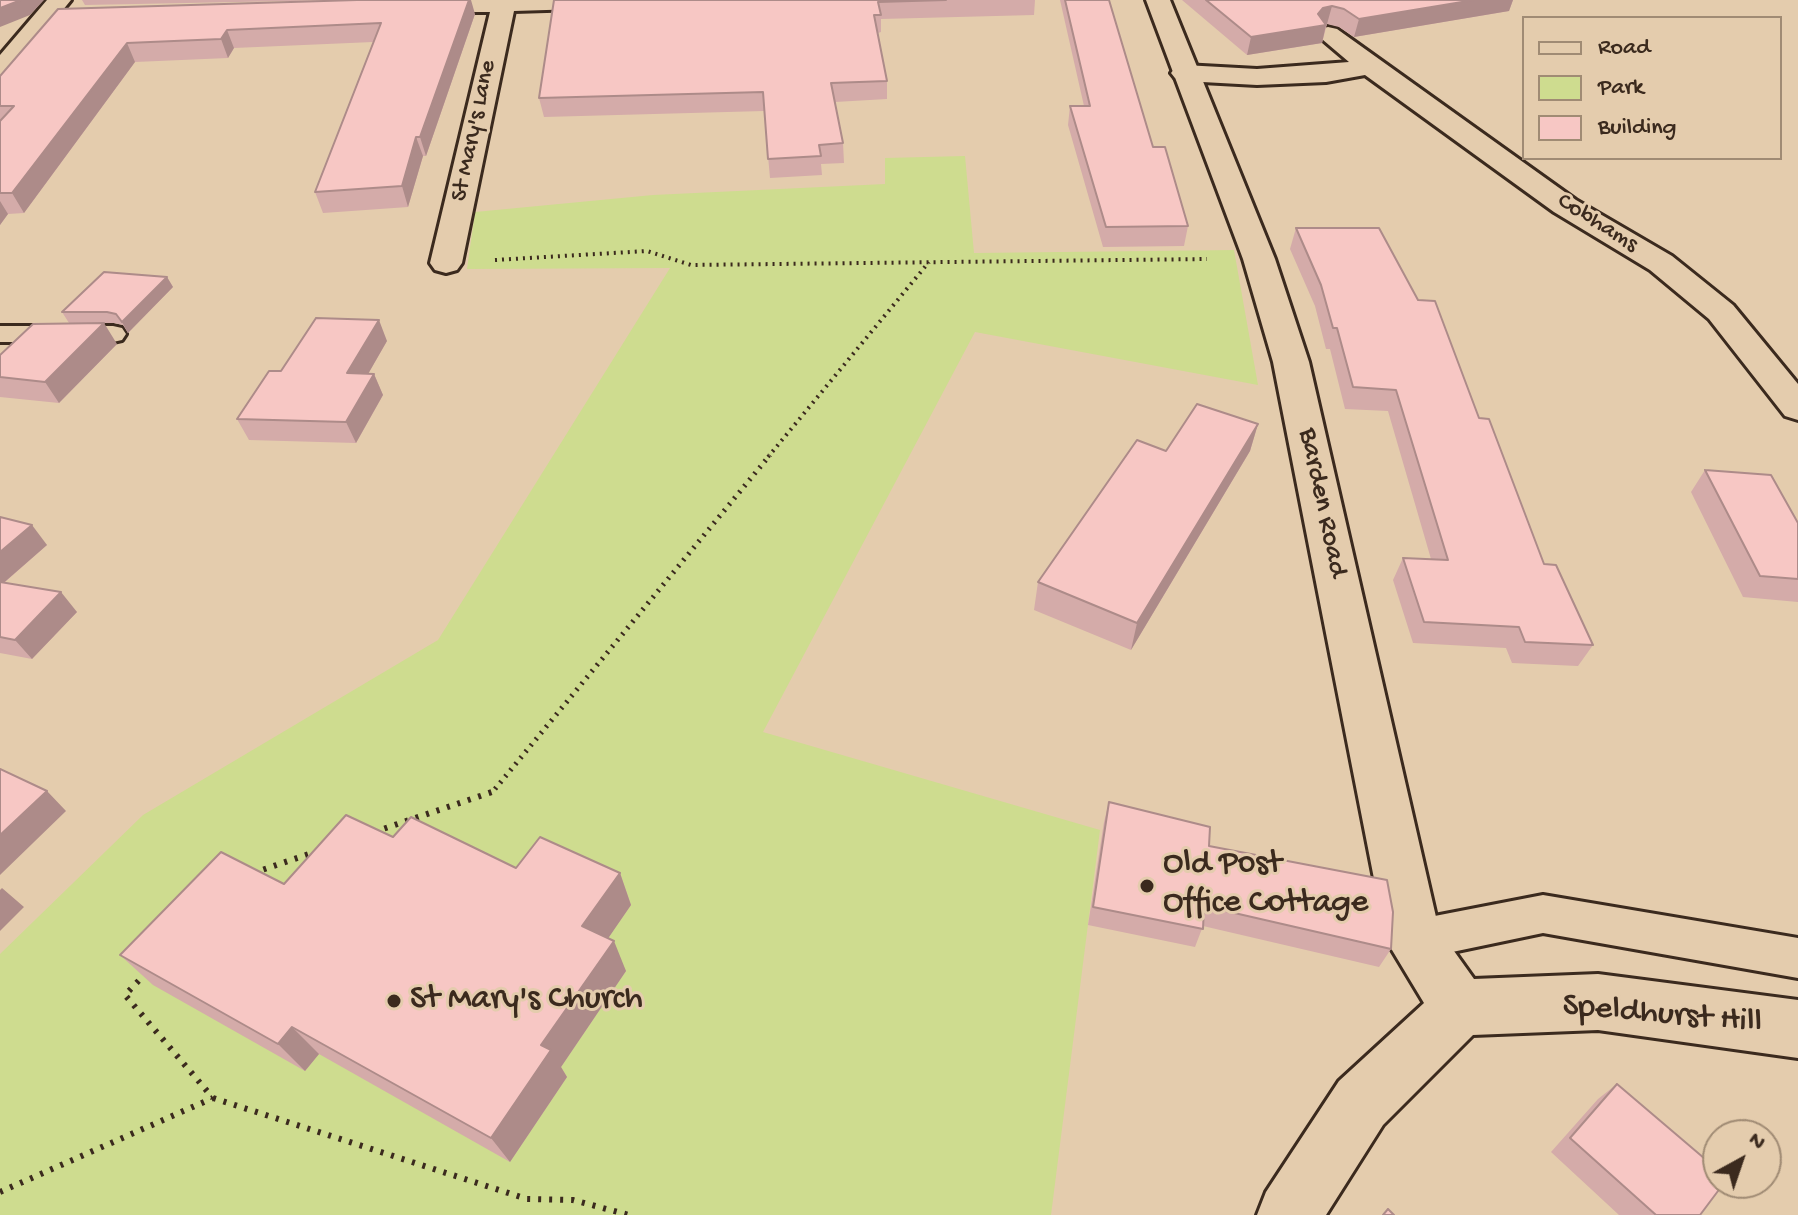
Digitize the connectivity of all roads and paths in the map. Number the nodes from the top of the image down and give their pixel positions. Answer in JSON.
{"nodes":[{"id":1,"x":644,"y":0,"type":"edge"},
{"id":2,"x":1158,"y":0,"type":"edge"},
{"id":3,"x":503,"y":2,"type":"edge"},
{"id":4,"x":392,"y":7,"type":"edge"},
{"id":5,"x":60,"y":11,"type":"edge"},
{"id":6,"x":1328,"y":34,"type":"edge"},
{"id":7,"x":1370,"y":66,"type":"junction"},
{"id":8,"x":0,"y":71,"type":"edge"},
{"id":9,"x":1184,"y":73,"type":"junction"},
{"id":10,"x":1259,"y":259,"type":"junction"},
{"id":11,"x":929,"y":262,"type":"junction"},
{"id":12,"x":446,"y":263,"type":"joint"},
{"id":13,"x":0,"y":334,"type":"edge"},
{"id":14,"x":113,"y":334,"type":"dead end"},
{"id":15,"x":1798,"y":408,"type":"edge"},
{"id":16,"x":371,"y":833,"type":"edge"},
{"id":17,"x":326,"y":848,"type":"edge"},
{"id":18,"x":251,"y":874,"type":"edge"},
{"id":19,"x":1414,"y":940,"type":"junction"},
{"id":20,"x":1798,"y":958,"type":"edge"},
{"id":21,"x":155,"y":963,"type":"edge"},
{"id":22,"x":1460,"y":1008,"type":"junction"},
{"id":23,"x":1798,"y":1029,"type":"edge"},
{"id":24,"x":213,"y":1098,"type":"junction"},
{"id":25,"x":0,"y":1192,"type":"edge"},
{"id":26,"x":629,"y":1215,"type":"edge"},
{"id":27,"x":1289,"y":1215,"type":"edge"}],
"edges":[{"from":1,"to":3,"type":"street"},
{"from":2,"to":9,"type":"street","name":"Barden Road"},
{"from":3,"to":4,"type":"street"},
{"from":3,"to":12,"type":"street","name":"St Mary's Lane"},
{"from":5,"to":8,"type":"street"},
{"from":6,"to":7,"type":"street","name":"Cobhams"},
{"from":7,"to":9,"type":"street"},
{"from":7,"to":15,"type":"street","name":"Cobhams"},
{"from":9,"to":10,"type":"street","name":"Barden Road"},
{"from":10,"to":11,"type":"path"},
{"from":10,"to":19,"type":"street","name":"Barden Road"},
{"from":11,"to":12,"type":"path"},
{"from":11,"to":16,"type":"path"},
{"from":13,"to":14,"type":"lane"},
{"from":17,"to":18,"type":"path"},
{"from":19,"to":20,"type":"lane"},
{"from":19,"to":22,"type":"street","name":"Barden Road"},
{"from":21,"to":24,"type":"path"},
{"from":22,"to":23,"type":"street","name":"Speldhurst Hill"},
{"from":22,"to":27,"type":"street"},
{"from":24,"to":25,"type":"path"},
{"from":24,"to":26,"type":"path"}]}
